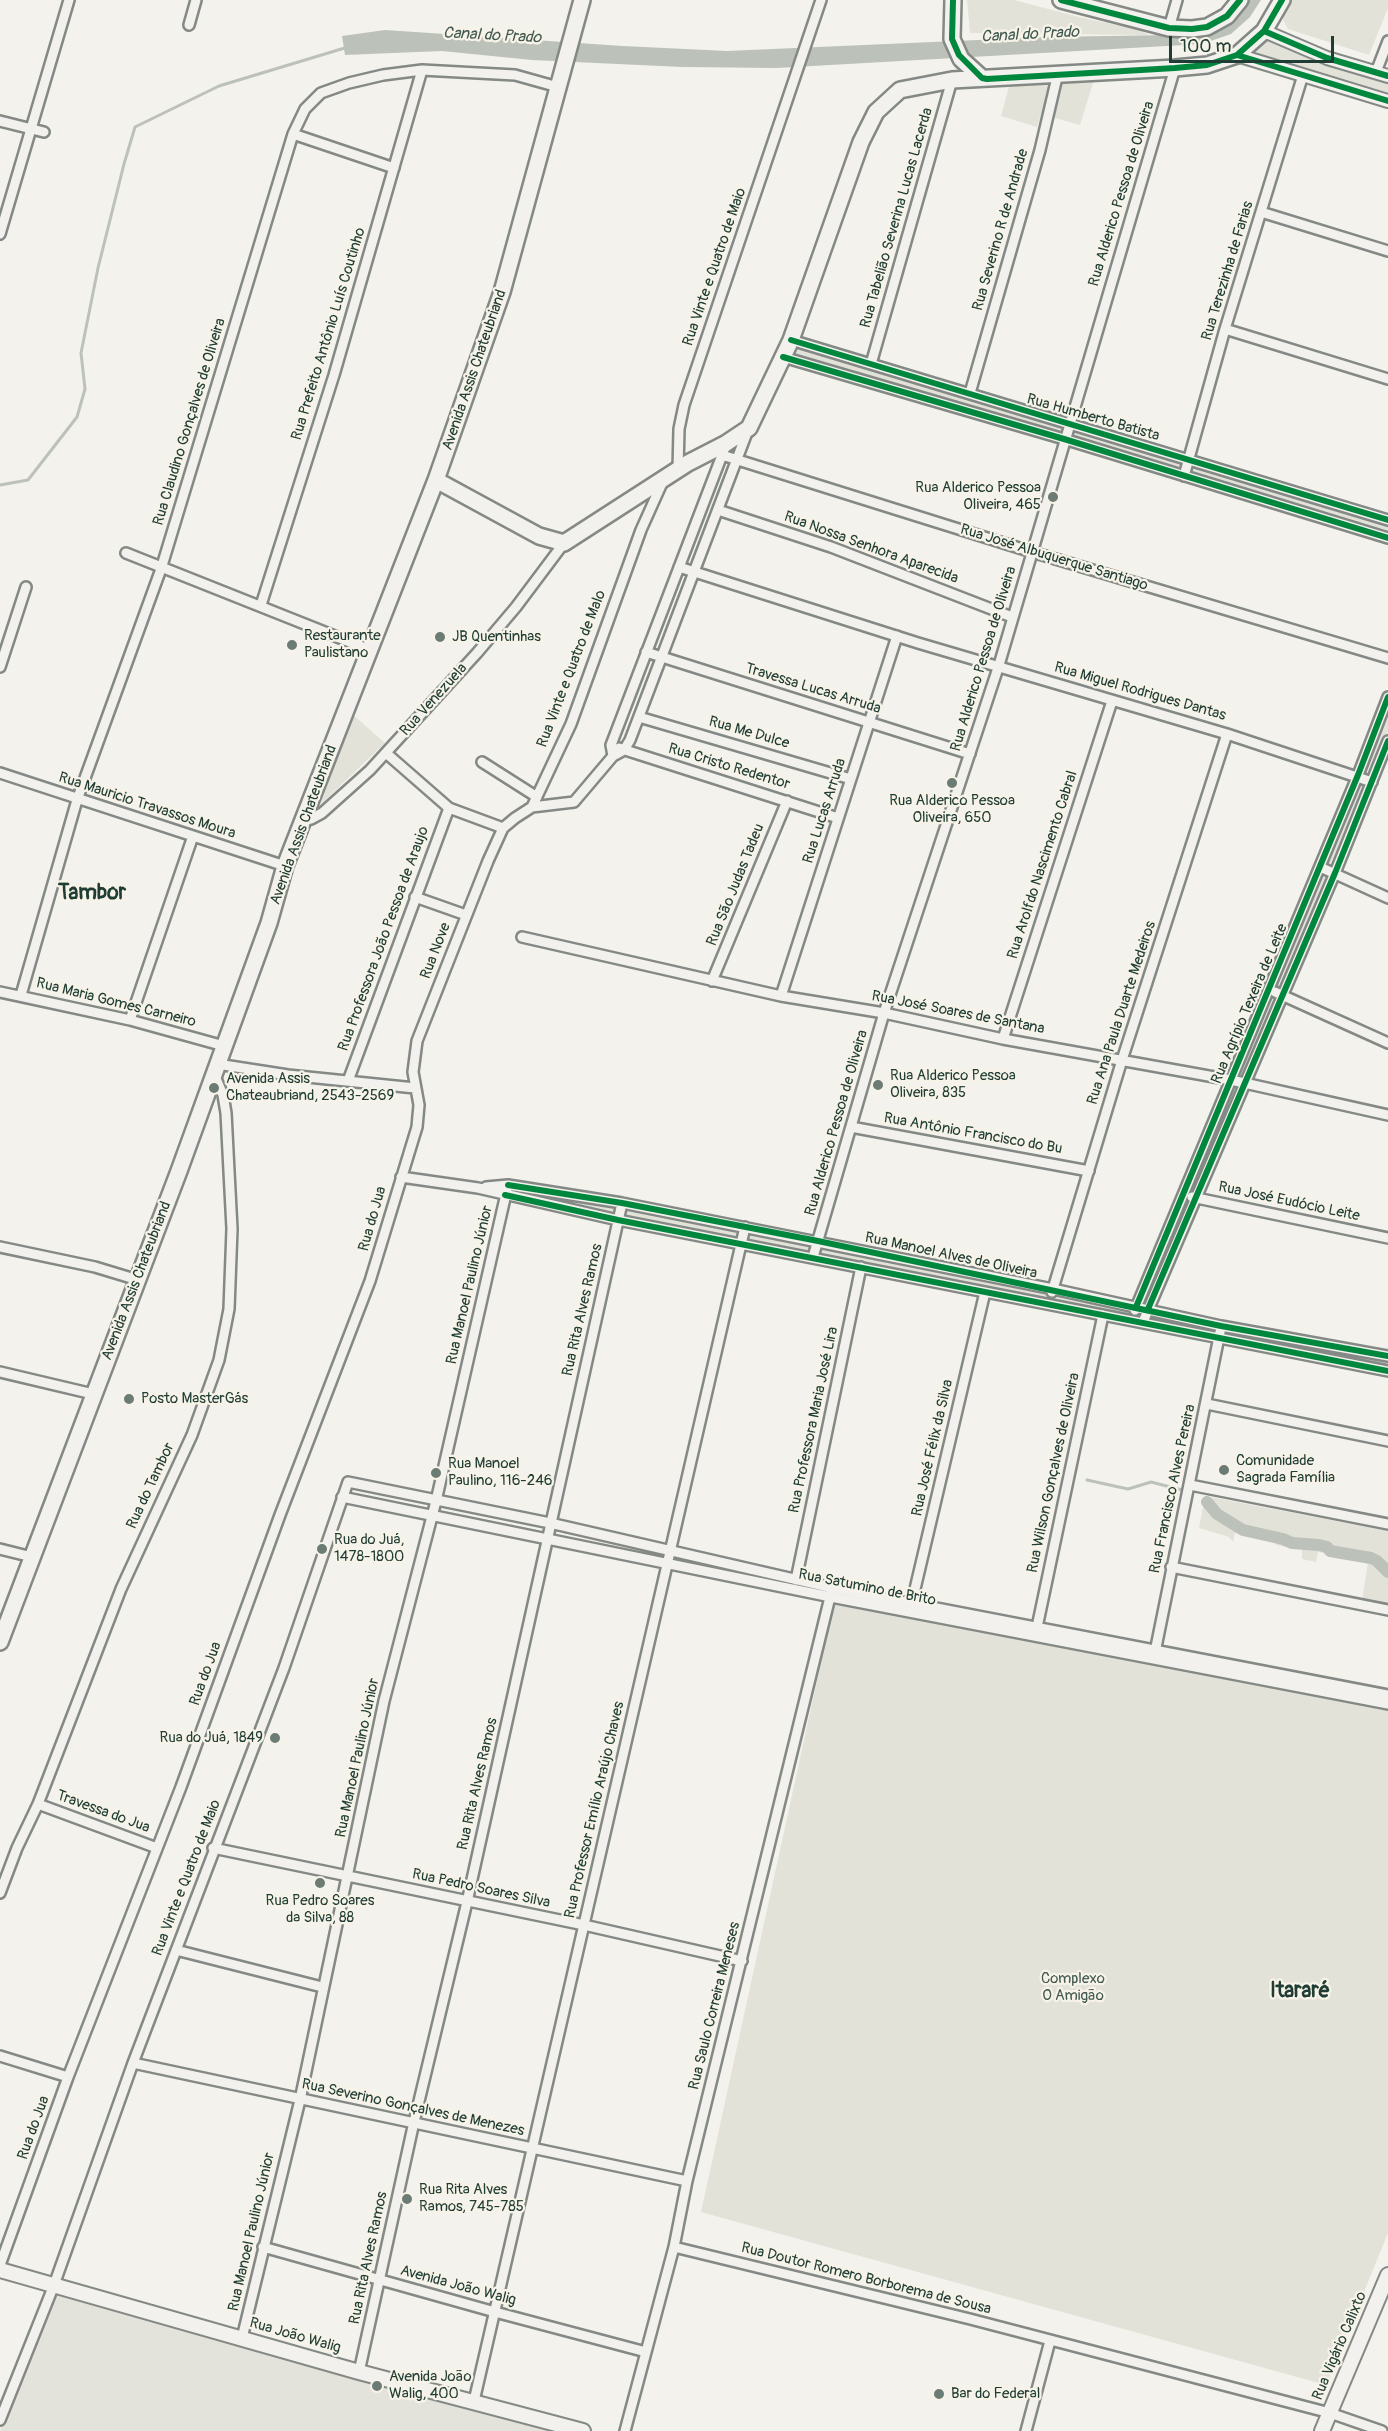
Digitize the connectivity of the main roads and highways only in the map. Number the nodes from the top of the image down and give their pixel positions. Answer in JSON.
{"nodes":[{"id":1,"x":582,"y":0,"type":"edge"},
{"id":2,"x":953,"y":0,"type":"edge"},
{"id":3,"x":1061,"y":0,"type":"edge"},
{"id":4,"x":1240,"y":0,"type":"edge"},
{"id":5,"x":1282,"y":0,"type":"edge"},
{"id":6,"x":977,"y":74,"type":"junction"},
{"id":7,"x":436,"y":480,"type":"junction"},
{"id":8,"x":0,"y":1642,"type":"edge"},
{"id":9,"x":0,"y":2270,"type":"edge"},
{"id":10,"x":1387,"y":2278,"type":"edge"},
{"id":11,"x":583,"y":2431,"type":"edge"},
{"id":12,"x":1322,"y":2431,"type":"edge"}],
"edges":[{"from":1,"to":7,"type":"main road","name":"Avenida Assis Chateubriand"},
{"from":2,"to":6,"type":"main road"},
{"from":3,"to":4,"type":"main road"},
{"from":5,"to":6,"type":"main road"},
{"from":6,"to":7,"type":"main road","name":"Rua Venezuela"},
{"from":7,"to":8,"type":"main road","name":"Avenida Assis Chateubriand"},
{"from":9,"to":11,"type":"main road","name":"Rua João Walig"},
{"from":10,"to":12,"type":"main road","name":"Rua Vigário Calixto"}]}
